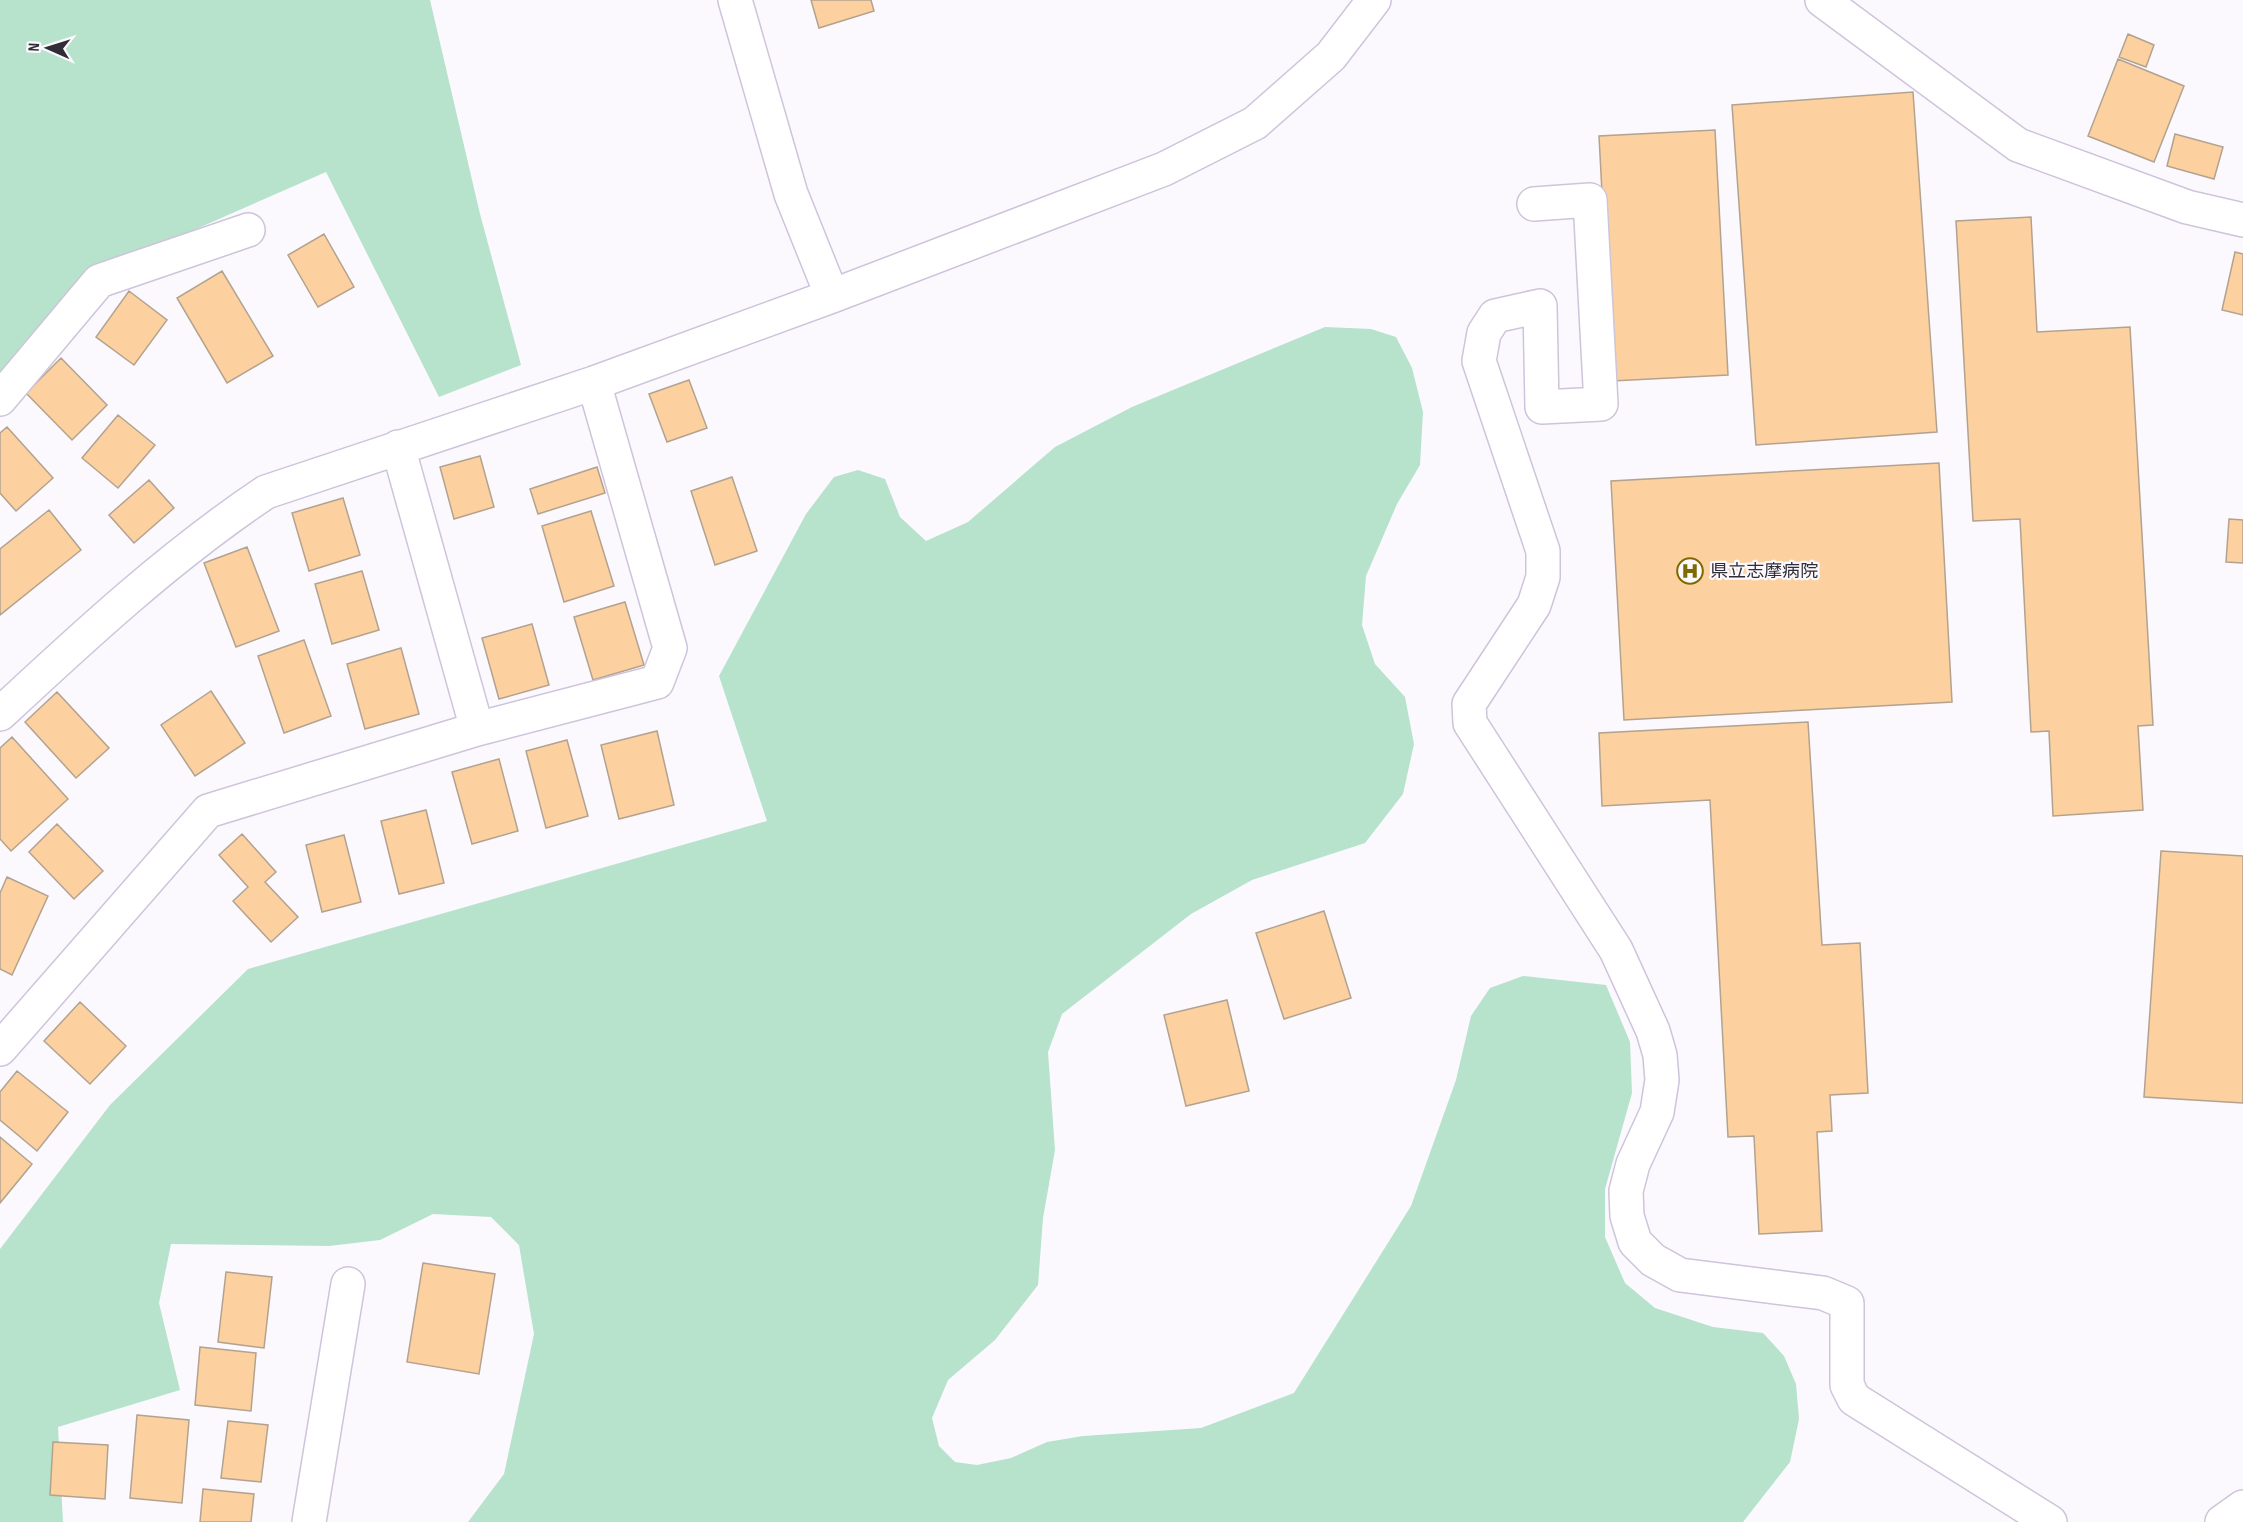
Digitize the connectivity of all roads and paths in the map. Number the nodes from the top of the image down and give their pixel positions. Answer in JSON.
{"nodes":[{"id":1,"x":735,"y":0,"type":"edge"},
{"id":2,"x":1374,"y":0,"type":"edge"},
{"id":3,"x":1822,"y":0,"type":"edge"},
{"id":4,"x":1534,"y":204,"type":"dead end"},
{"id":5,"x":2243,"y":220,"type":"edge"},
{"id":6,"x":248,"y":230,"type":"dead end"},
{"id":7,"x":832,"y":296,"type":"junction"},
{"id":8,"x":594,"y":383,"type":"junction"},
{"id":9,"x":0,"y":399,"type":"edge"},
{"id":10,"x":398,"y":447,"type":"junction"},
{"id":11,"x":0,"y":714,"type":"edge"},
{"id":12,"x":477,"y":729,"type":"junction"},
{"id":13,"x":6,"y":1032,"type":"edge"},
{"id":14,"x":348,"y":1284,"type":"dead end"},
{"id":15,"x":2243,"y":1507,"type":"edge"},
{"id":16,"x":309,"y":1522,"type":"edge"},
{"id":17,"x":2050,"y":1522,"type":"edge"},
{"id":18,"x":2222,"y":1522,"type":"edge"}],
"edges":[{"from":1,"to":7,"type":"street"},
{"from":2,"to":7,"type":"street"},
{"from":3,"to":5,"type":"street"},
{"from":4,"to":17,"type":"street"},
{"from":6,"to":9,"type":"street"},
{"from":7,"to":8,"type":"street"},
{"from":8,"to":10,"type":"street"},
{"from":8,"to":12,"type":"street"},
{"from":10,"to":11,"type":"street"},
{"from":10,"to":12,"type":"street"},
{"from":12,"to":13,"type":"street"},
{"from":14,"to":16,"type":"street"},
{"from":15,"to":18,"type":"street"}]}
